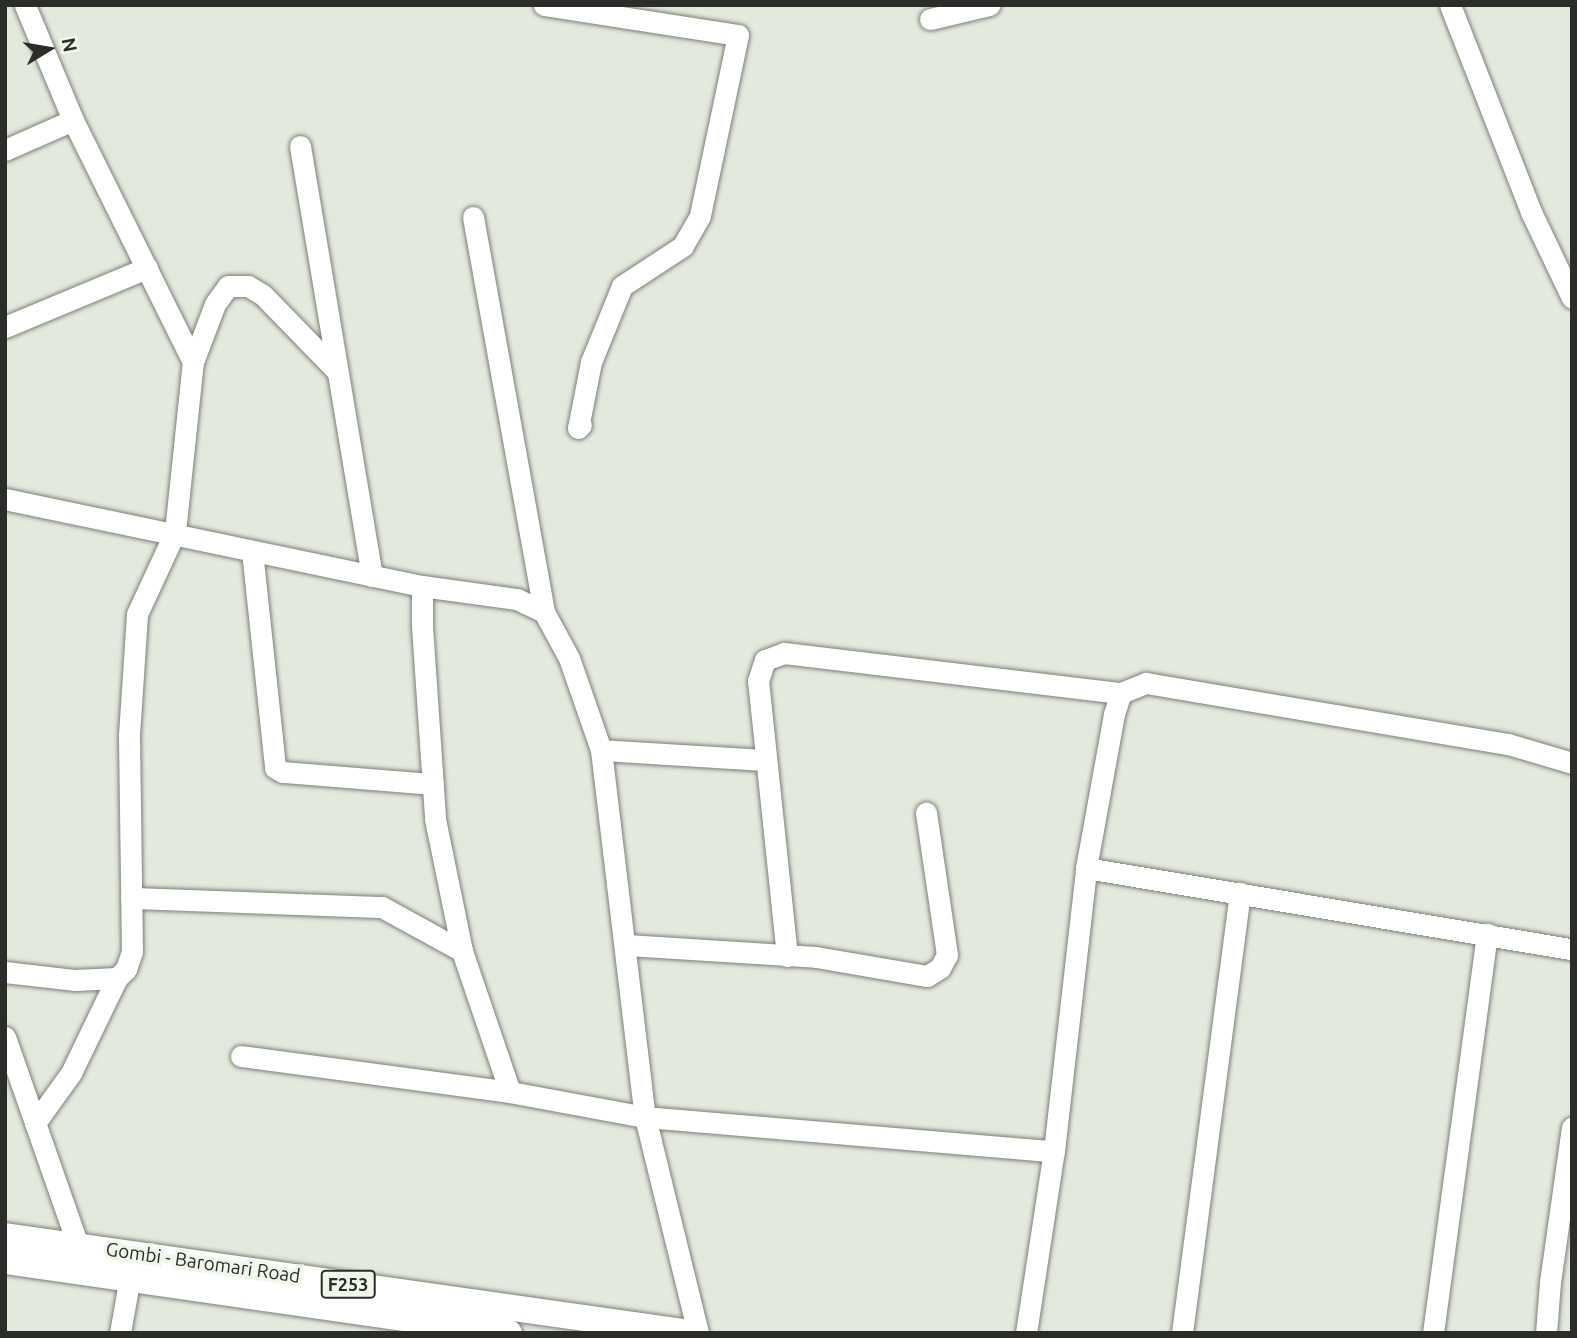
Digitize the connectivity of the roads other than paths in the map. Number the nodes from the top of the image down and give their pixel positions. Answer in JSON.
{"nodes":[{"id":1,"x":24,"y":5,"type":"edge"},
{"id":2,"x":544,"y":5,"type":"edge"},
{"id":3,"x":989,"y":5,"type":"edge"},
{"id":4,"x":1450,"y":5,"type":"edge"},
{"id":5,"x":590,"y":9,"type":"edge"},
{"id":6,"x":930,"y":19,"type":"dead end"},
{"id":7,"x":73,"y":120,"type":"junction"},
{"id":8,"x":300,"y":146,"type":"dead end"},
{"id":9,"x":5,"y":150,"type":"edge"},
{"id":10,"x":474,"y":217,"type":"dead end"},
{"id":11,"x":147,"y":268,"type":"junction"},
{"id":12,"x":1572,"y":298,"type":"edge"},
{"id":13,"x":5,"y":327,"type":"edge"},
{"id":14,"x":193,"y":362,"type":"junction"},
{"id":15,"x":338,"y":371,"type":"junction"},
{"id":16,"x":581,"y":425,"type":"dead end"},
{"id":17,"x":5,"y":499,"type":"edge"},
{"id":18,"x":175,"y":532,"type":"junction"},
{"id":19,"x":252,"y":551,"type":"junction"},
{"id":20,"x":372,"y":576,"type":"junction"},
{"id":21,"x":422,"y":586,"type":"junction"},
{"id":22,"x":544,"y":612,"type":"junction"},
{"id":23,"x":1121,"y":693,"type":"junction"},
{"id":24,"x":601,"y":750,"type":"junction"},
{"id":25,"x":766,"y":760,"type":"junction"},
{"id":26,"x":1572,"y":763,"type":"edge"},
{"id":27,"x":433,"y":784,"type":"junction"},
{"id":28,"x":926,"y":813,"type":"dead end"},
{"id":29,"x":1086,"y":868,"type":"junction"},
{"id":30,"x":1240,"y":893,"type":"junction"},
{"id":31,"x":131,"y":898,"type":"junction"},
{"id":32,"x":1488,"y":934,"type":"junction"},
{"id":33,"x":627,"y":945,"type":"junction"},
{"id":34,"x":1572,"y":950,"type":"edge"},
{"id":35,"x":462,"y":951,"type":"junction"},
{"id":36,"x":787,"y":956,"type":"junction"},
{"id":37,"x":5,"y":972,"type":"edge"},
{"id":38,"x":117,"y":978,"type":"junction"},
{"id":39,"x":5,"y":1037,"type":"edge"},
{"id":40,"x":241,"y":1056,"type":"dead end"},
{"id":41,"x":510,"y":1092,"type":"junction"},
{"id":42,"x":645,"y":1117,"type":"junction"},
{"id":43,"x":35,"y":1123,"type":"junction"},
{"id":44,"x":1572,"y":1128,"type":"edge"},
{"id":45,"x":1054,"y":1151,"type":"junction"},
{"id":46,"x":5,"y":1236,"type":"edge"},
{"id":47,"x":78,"y":1246,"type":"junction"},
{"id":48,"x":5,"y":1261,"type":"edge"},
{"id":49,"x":131,"y":1266,"type":"junction"},
{"id":50,"x":615,"y":1327,"type":"edge"},
{"id":51,"x":120,"y":1333,"type":"edge"},
{"id":52,"x":509,"y":1333,"type":"edge"},
{"id":53,"x":691,"y":1333,"type":"edge"},
{"id":54,"x":698,"y":1333,"type":"edge"},
{"id":55,"x":1026,"y":1333,"type":"edge"},
{"id":56,"x":1182,"y":1333,"type":"edge"},
{"id":57,"x":1433,"y":1333,"type":"edge"},
{"id":58,"x":1546,"y":1333,"type":"edge"}],
"edges":[{"from":1,"to":7,"type":"street"},
{"from":2,"to":5,"type":"street"},
{"from":3,"to":6,"type":"street"},
{"from":4,"to":12,"type":"street"},
{"from":5,"to":16,"type":"street"},
{"from":7,"to":9,"type":"street"},
{"from":7,"to":11,"type":"street"},
{"from":8,"to":15,"type":"street"},
{"from":10,"to":22,"type":"street"},
{"from":11,"to":13,"type":"street"},
{"from":11,"to":14,"type":"street"},
{"from":14,"to":15,"type":"street"},
{"from":14,"to":18,"type":"street"},
{"from":15,"to":20,"type":"street"},
{"from":17,"to":18,"type":"street"},
{"from":18,"to":19,"type":"street"},
{"from":18,"to":31,"type":"street"},
{"from":19,"to":20,"type":"street"},
{"from":19,"to":27,"type":"street"},
{"from":20,"to":21,"type":"street"},
{"from":21,"to":22,"type":"street"},
{"from":21,"to":27,"type":"street"},
{"from":22,"to":24,"type":"street"},
{"from":23,"to":25,"type":"street"},
{"from":23,"to":26,"type":"street"},
{"from":23,"to":29,"type":"street"},
{"from":24,"to":25,"type":"street"},
{"from":24,"to":33,"type":"street"},
{"from":25,"to":36,"type":"street"},
{"from":27,"to":35,"type":"street"},
{"from":28,"to":36,"type":"street"},
{"from":29,"to":30,"type":"street"},
{"from":29,"to":45,"type":"street"},
{"from":30,"to":32,"type":"street"},
{"from":30,"to":56,"type":"street"},
{"from":31,"to":35,"type":"street"},
{"from":31,"to":38,"type":"street"},
{"from":32,"to":34,"type":"street"},
{"from":32,"to":57,"type":"street"},
{"from":33,"to":36,"type":"street"},
{"from":33,"to":42,"type":"street"},
{"from":35,"to":41,"type":"street"},
{"from":37,"to":38,"type":"street"},
{"from":38,"to":43,"type":"street"},
{"from":39,"to":43,"type":"street"},
{"from":40,"to":41,"type":"street"},
{"from":41,"to":42,"type":"street"},
{"from":42,"to":45,"type":"street"},
{"from":42,"to":54,"type":"street"},
{"from":43,"to":47,"type":"street"},
{"from":44,"to":58,"type":"street"},
{"from":45,"to":55,"type":"street"},
{"from":46,"to":47,"type":"main road","name":"Gombi - Baromari Road","number":"F253"},
{"from":47,"to":49,"type":"main road","name":"Gombi - Baromari Road","number":"F253"},
{"from":48,"to":49,"type":"main road","name":"Gombi - Baromari Road","number":"F253"},
{"from":49,"to":50,"type":"main road","name":"Gombi - Baromari Road","number":"F253"},
{"from":49,"to":51,"type":"street"},
{"from":49,"to":52,"type":"main road","name":"Gombi - Baromari Road","number":"F253"},
{"from":50,"to":53,"type":"main road","name":"Gombi - Baromari Road","number":"F253"}]}
